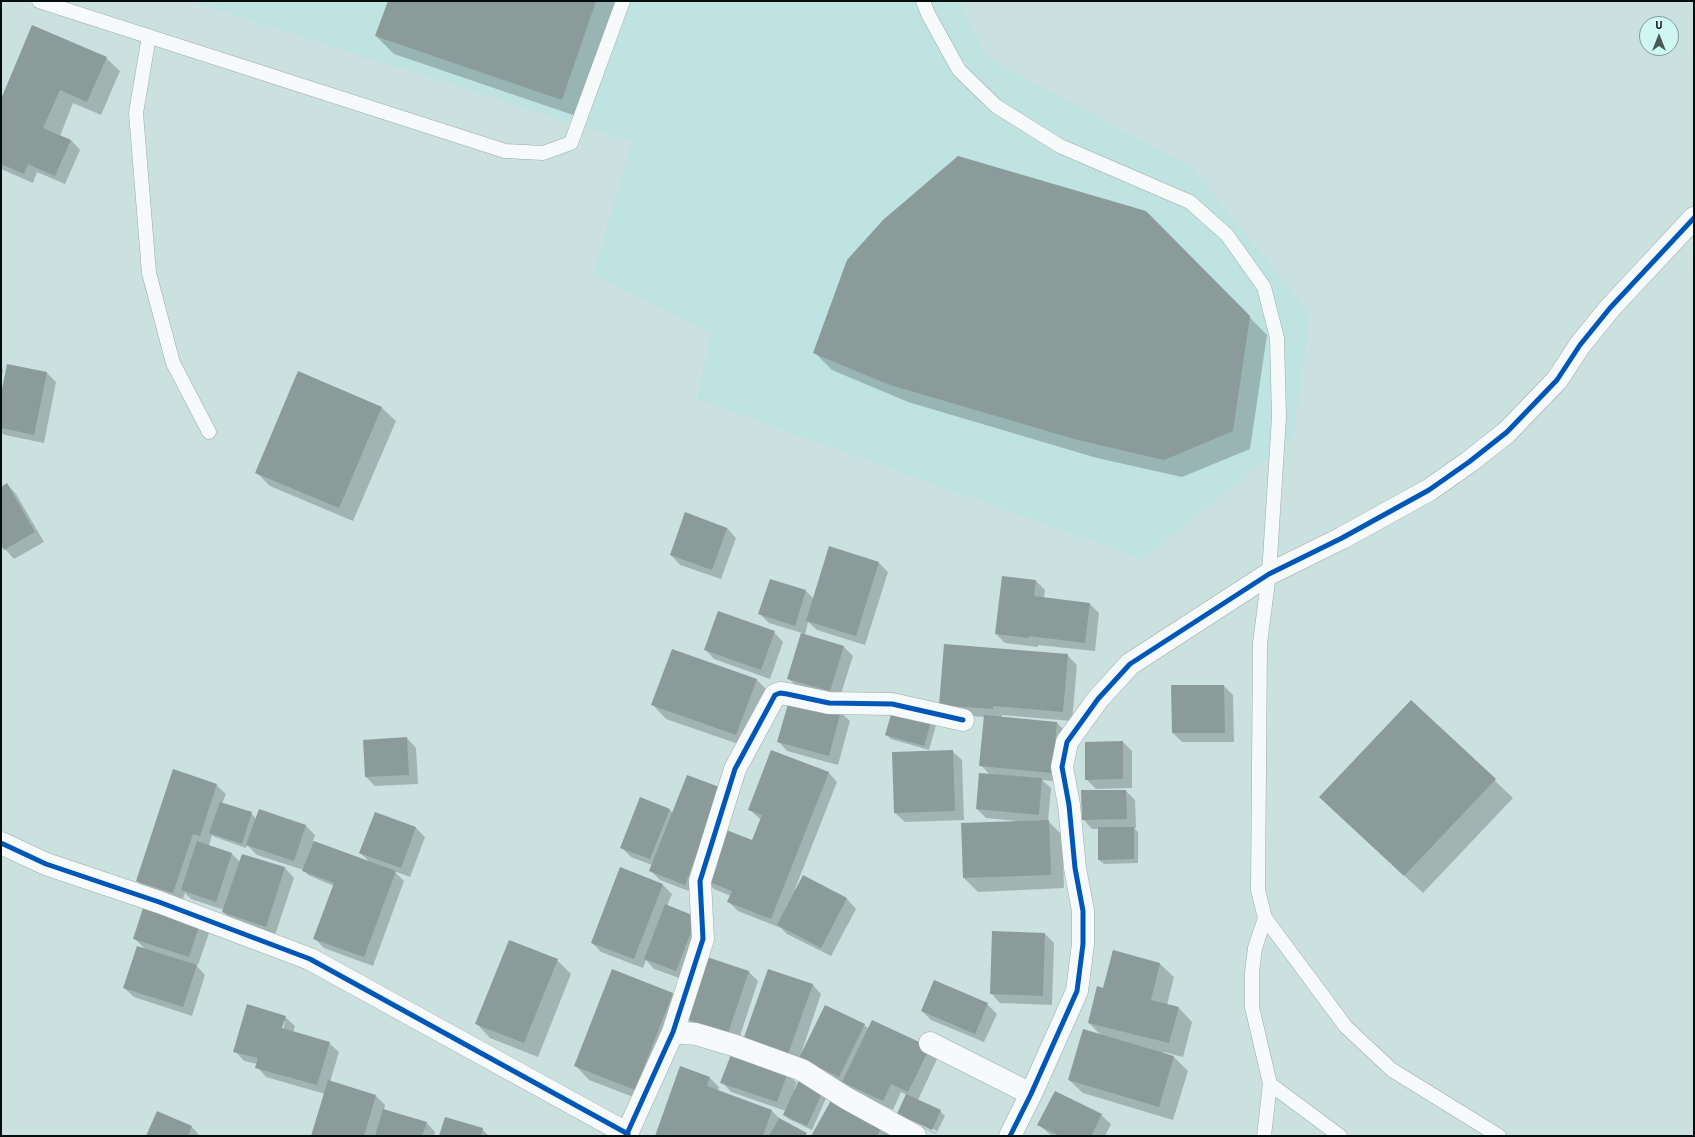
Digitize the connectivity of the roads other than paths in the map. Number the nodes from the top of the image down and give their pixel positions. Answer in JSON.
{"nodes":[{"id":1,"x":39,"y":1,"type":"edge"},
{"id":2,"x":623,"y":1,"type":"edge"},
{"id":3,"x":923,"y":1,"type":"edge"},
{"id":4,"x":149,"y":36,"type":"junction"},
{"id":5,"x":1694,"y":218,"type":"edge"},
{"id":6,"x":209,"y":432,"type":"dead end"},
{"id":7,"x":1269,"y":574,"type":"junction"},
{"id":8,"x":963,"y":720,"type":"dead end"},
{"id":9,"x":1,"y":843,"type":"edge"},
{"id":10,"x":1265,"y":918,"type":"junction"},
{"id":11,"x":673,"y":1032,"type":"junction"},
{"id":12,"x":930,"y":1044,"type":"dead end"},
{"id":13,"x":1270,"y":1084,"type":"junction"},
{"id":14,"x":1031,"y":1094,"type":"junction"},
{"id":15,"x":627,"y":1135,"type":"edge"},
{"id":16,"x":915,"y":1136,"type":"edge"},
{"id":17,"x":1010,"y":1136,"type":"edge"},
{"id":18,"x":1264,"y":1136,"type":"edge"},
{"id":19,"x":1340,"y":1136,"type":"edge"},
{"id":20,"x":1499,"y":1136,"type":"edge"}],
"edges":[{"from":1,"to":4,"type":"lane"},
{"from":2,"to":4,"type":"lane"},
{"from":3,"to":7,"type":"lane"},
{"from":4,"to":6,"type":"lane"},
{"from":5,"to":7,"type":"street"},
{"from":7,"to":10,"type":"lane"},
{"from":7,"to":14,"type":"street"},
{"from":8,"to":11,"type":"street"},
{"from":9,"to":15,"type":"street"},
{"from":10,"to":13,"type":"lane"},
{"from":10,"to":20,"type":"lane"},
{"from":11,"to":15,"type":"street"},
{"from":11,"to":16,"type":"street"},
{"from":12,"to":14,"type":"street"},
{"from":13,"to":18,"type":"lane"},
{"from":13,"to":19,"type":"lane"},
{"from":14,"to":17,"type":"street"}]}
